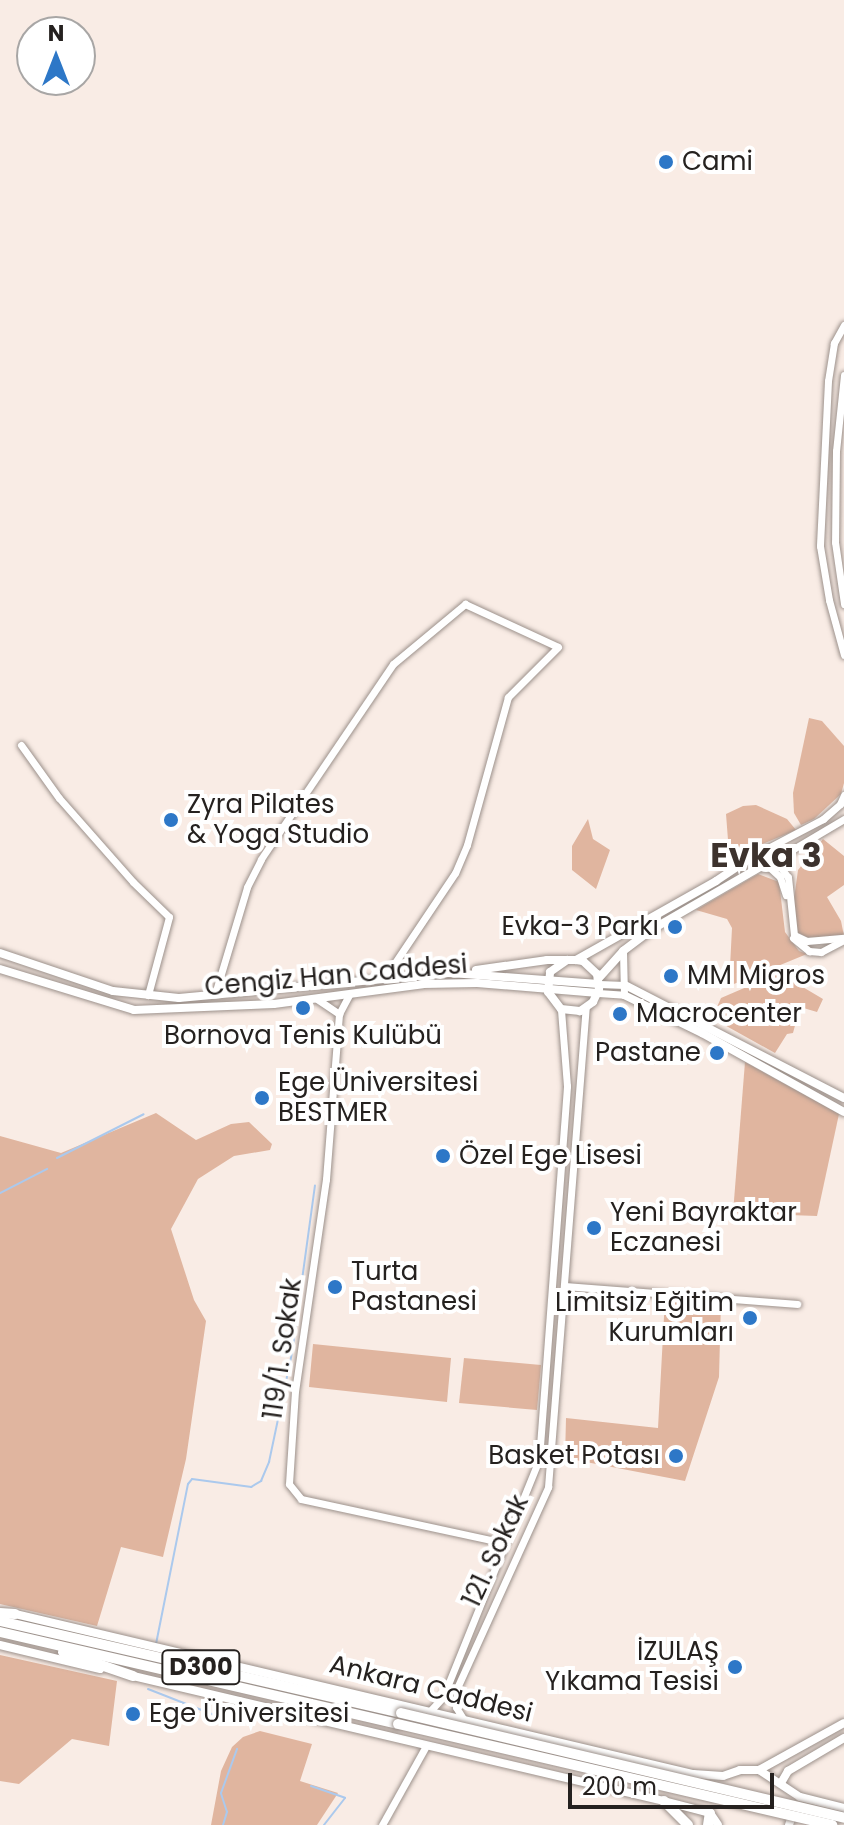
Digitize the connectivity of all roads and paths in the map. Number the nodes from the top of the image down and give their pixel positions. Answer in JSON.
{"nodes":[{"id":1,"x":844,"y":325,"type":"edge"},
{"id":2,"x":844,"y":375,"type":"edge"},
{"id":3,"x":825,"y":415,"type":"junction"},
{"id":4,"x":839,"y":418,"type":"junction"},
{"id":5,"x":822,"y":455,"type":"junction"},
{"id":6,"x":836,"y":455,"type":"junction"},
{"id":7,"x":844,"y":604,"type":"edge"},
{"id":8,"x":844,"y":655,"type":"edge"},
{"id":9,"x":21,"y":745,"type":"dead end"},
{"id":10,"x":844,"y":795,"type":"edge"},
{"id":11,"x":842,"y":805,"type":"edge"},
{"id":12,"x":844,"y":819,"type":"edge"},
{"id":13,"x":761,"y":851,"type":"junction"},
{"id":14,"x":768,"y":865,"type":"junction"},
{"id":15,"x":844,"y":939,"type":"edge"},
{"id":16,"x":623,"y":951,"type":"junction"},
{"id":17,"x":0,"y":953,"type":"edge"},
{"id":18,"x":571,"y":960,"type":"junction"},
{"id":19,"x":0,"y":969,"type":"edge"},
{"id":20,"x":451,"y":973,"type":"junction"},
{"id":21,"x":386,"y":976,"type":"junction"},
{"id":22,"x":547,"y":983,"type":"junction"},
{"id":23,"x":599,"y":985,"type":"junction"},
{"id":24,"x":625,"y":990,"type":"junction"},
{"id":25,"x":215,"y":994,"type":"junction"},
{"id":26,"x":148,"y":995,"type":"junction"},
{"id":27,"x":349,"y":995,"type":"junction"},
{"id":28,"x":317,"y":999,"type":"junction"},
{"id":29,"x":561,"y":1009,"type":"junction"},
{"id":30,"x":586,"y":1009,"type":"junction"},
{"id":31,"x":339,"y":1014,"type":"junction"},
{"id":32,"x":844,"y":1098,"type":"edge"},
{"id":33,"x":844,"y":1112,"type":"edge"},
{"id":34,"x":565,"y":1286,"type":"junction"},
{"id":35,"x":797,"y":1304,"type":"dead end"},
{"id":36,"x":505,"y":1543,"type":"junction"},
{"id":37,"x":0,"y":1612,"type":"edge"},
{"id":38,"x":15,"y":1614,"type":"joint"},
{"id":39,"x":0,"y":1621,"type":"edge"},
{"id":40,"x":4,"y":1633,"type":"edge"},
{"id":41,"x":0,"y":1645,"type":"edge"},
{"id":42,"x":133,"y":1676,"type":"junction"},
{"id":43,"x":430,"y":1711,"type":"junction"},
{"id":44,"x":400,"y":1718,"type":"junction"},
{"id":45,"x":464,"y":1720,"type":"junction"},
{"id":46,"x":844,"y":1723,"type":"edge"},
{"id":47,"x":844,"y":1738,"type":"edge"},
{"id":48,"x":426,"y":1746,"type":"junction"},
{"id":49,"x":759,"y":1770,"type":"junction"},
{"id":50,"x":723,"y":1776,"type":"junction"},
{"id":51,"x":782,"y":1784,"type":"junction"},
{"id":52,"x":664,"y":1801,"type":"junction"},
{"id":53,"x":844,"y":1808,"type":"edge"},
{"id":54,"x":844,"y":1818,"type":"edge"},
{"id":55,"x":709,"y":1819,"type":"edge"},
{"id":56,"x":382,"y":1825,"type":"edge"},
{"id":57,"x":688,"y":1825,"type":"edge"},
{"id":58,"x":718,"y":1825,"type":"edge"},
{"id":59,"x":789,"y":1825,"type":"edge"},
{"id":60,"x":832,"y":1825,"type":"edge"}],
"edges":[{"from":1,"to":3,"type":"street"},
{"from":2,"to":4,"type":"street"},
{"from":3,"to":4,"type":"street"},
{"from":3,"to":5,"type":"street"},
{"from":4,"to":6,"type":"street"},
{"from":5,"to":6,"type":"street"},
{"from":5,"to":8,"type":"street"},
{"from":6,"to":7,"type":"street"},
{"from":9,"to":26,"type":"street"},
{"from":10,"to":11,"type":"street"},
{"from":11,"to":13,"type":"street"},
{"from":12,"to":14,"type":"street"},
{"from":13,"to":14,"type":"main road"},
{"from":13,"to":14,"type":"main road"},
{"from":13,"to":18,"type":"main road"},
{"from":14,"to":15,"type":"street"},
{"from":14,"to":15,"type":"street"},
{"from":14,"to":16,"type":"main road"},
{"from":16,"to":23,"type":"main road"},
{"from":16,"to":24,"type":"street"},
{"from":17,"to":26,"type":"main road","name":"Cengiz Han Caddesi"},
{"from":18,"to":20,"type":"main road"},
{"from":18,"to":22,"type":"main road"},
{"from":18,"to":23,"type":"main road"},
{"from":19,"to":28,"type":"main road","name":"Cengiz Han Caddesi"},
{"from":20,"to":21,"type":"main road","name":"Cengiz Han Caddesi"},
{"from":20,"to":22,"type":"main road","name":"Cengiz Han Caddesi"},
{"from":21,"to":25,"type":"main road","name":"Cengiz Han Caddesi"},
{"from":21,"to":25,"type":"street"},
{"from":22,"to":23,"type":"main road","name":"Cengiz Han Caddesi"},
{"from":22,"to":27,"type":"main road","name":"Cengiz Han Caddesi"},
{"from":22,"to":29,"type":"main road","name":"121. Sokak"},
{"from":23,"to":24,"type":"street","name":"Cengiz Han Caddesi"},
{"from":23,"to":30,"type":"main road"},
{"from":24,"to":32,"type":"main road","name":"Cengiz Han Caddesi"},
{"from":24,"to":33,"type":"main road","name":"Cengiz Han Caddesi"},
{"from":25,"to":26,"type":"main road","name":"Cengiz Han Caddesi"},
{"from":27,"to":28,"type":"main road","name":"Cengiz Han Caddesi"},
{"from":27,"to":31,"type":"street","name":"119/1. Sokak"},
{"from":28,"to":31,"type":"street"},
{"from":29,"to":30,"type":"main road"},
{"from":29,"to":36,"type":"street","name":"121. Sokak"},
{"from":30,"to":34,"type":"street","name":"121. Sokak"},
{"from":31,"to":36,"type":"street","name":"119/1. Sokak"},
{"from":34,"to":35,"type":"street"},
{"from":34,"to":45,"type":"street","name":"121. Sokak"},
{"from":36,"to":43,"type":"street","name":"121. Sokak"},
{"from":37,"to":38,"type":"highway"},
{"from":38,"to":43,"type":"main road","name":"Ankara Caddesi"},
{"from":39,"to":44,"type":"highway","name":"Ankara Caddesi","number":"D300"},
{"from":40,"to":42,"type":"highway"},
{"from":40,"to":44,"type":"highway","name":"Ankara Caddesi","number":"D300"},
{"from":41,"to":42,"type":"main road"},
{"from":42,"to":48,"type":"main road"},
{"from":43,"to":45,"type":"main road","name":"Ankara Caddesi"},
{"from":44,"to":54,"type":"highway","name":"Ankara Caddesi","number":"D300","bridge":true},
{"from":44,"to":60,"type":"highway","name":"Ankara Caddesi","number":"D300","bridge":true},
{"from":45,"to":50,"type":"main road","name":"Ankara Caddesi"},
{"from":46,"to":49,"type":"main road","name":"Ankara Caddesi"},
{"from":47,"to":51,"type":"main road"},
{"from":48,"to":52,"type":"main road"},
{"from":48,"to":56,"type":"street"},
{"from":49,"to":50,"type":"main road","name":"Ankara Caddesi"},
{"from":49,"to":51,"type":"main road"},
{"from":50,"to":55,"type":"main road"},
{"from":51,"to":53,"type":"main road"},
{"from":51,"to":59,"type":"main road"},
{"from":52,"to":55,"type":"main road"},
{"from":52,"to":57,"type":"highway"},
{"from":55,"to":58,"type":"main road"}]}
